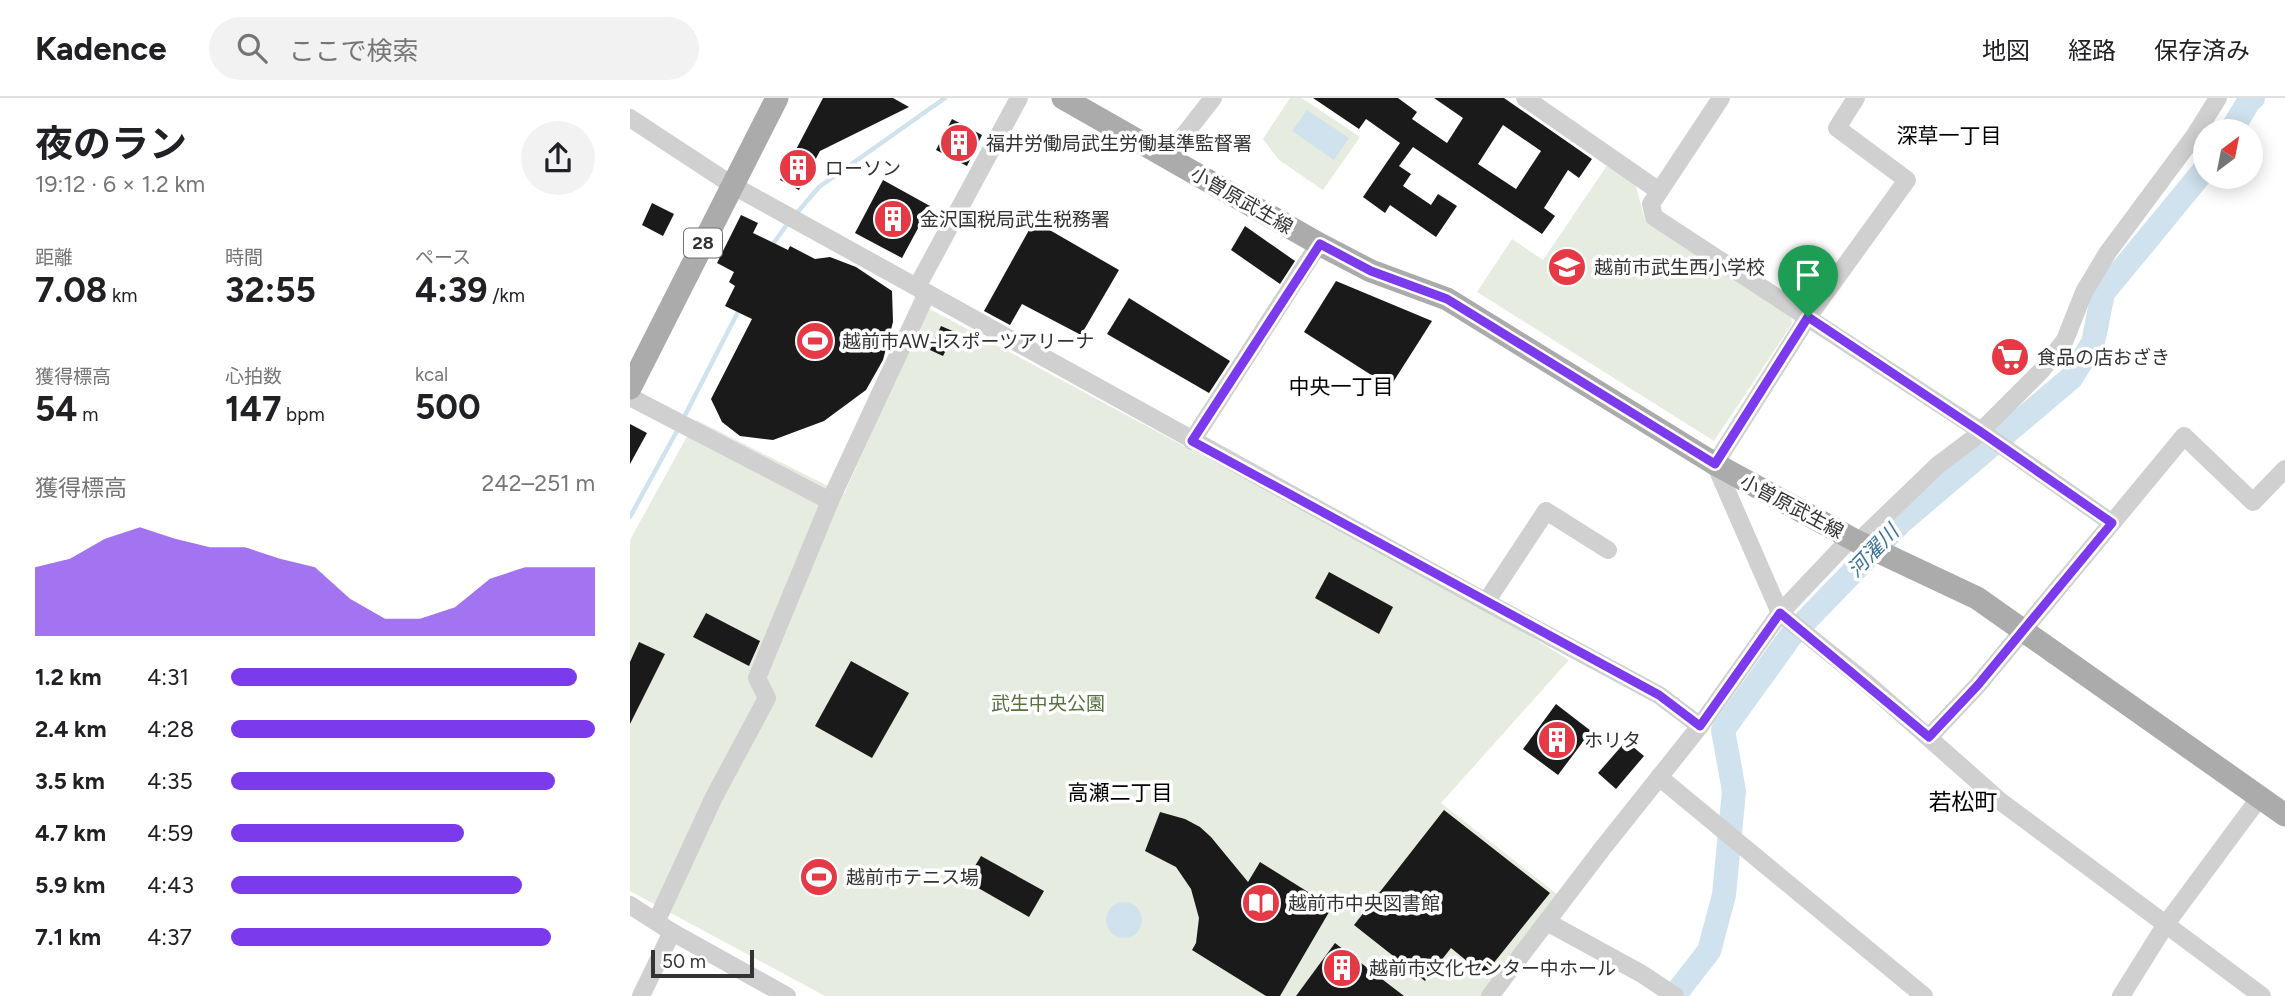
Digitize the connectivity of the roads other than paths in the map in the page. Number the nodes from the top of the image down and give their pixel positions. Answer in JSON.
{"nodes":[{"id":1,"x":777,"y":98,"type":"edge"},
{"id":2,"x":1019,"y":98,"type":"edge"},
{"id":3,"x":1063,"y":98,"type":"edge"},
{"id":4,"x":1213,"y":98,"type":"edge"},
{"id":5,"x":1525,"y":98,"type":"edge"},
{"id":6,"x":1721,"y":98,"type":"edge"},
{"id":7,"x":1856,"y":98,"type":"edge"},
{"id":8,"x":2218,"y":98,"type":"edge"},
{"id":9,"x":630,"y":118,"type":"edge"},
{"id":10,"x":1167,"y":157,"type":"junction"},
{"id":11,"x":732,"y":185,"type":"junction"},
{"id":12,"x":1659,"y":191,"type":"junction"},
{"id":13,"x":1320,"y":244,"type":"junction"},
{"id":14,"x":922,"y":290,"type":"junction"},
{"id":15,"x":1808,"y":317,"type":"junction"},
{"id":16,"x":630,"y":388,"type":"edge"},
{"id":17,"x":630,"y":397,"type":"edge"},
{"id":18,"x":1981,"y":432,"type":"junction"},
{"id":19,"x":1192,"y":441,"type":"junction"},
{"id":20,"x":1715,"y":464,"type":"junction"},
{"id":21,"x":2285,"y":469,"type":"edge"},
{"id":22,"x":830,"y":501,"type":"junction"},
{"id":23,"x":2112,"y":523,"type":"junction"},
{"id":24,"x":1862,"y":543,"type":"junction"},
{"id":25,"x":1608,"y":550,"type":"dead end"},
{"id":26,"x":1486,"y":602,"type":"junction"},
{"id":27,"x":1780,"y":613,"type":"junction"},
{"id":28,"x":2024,"y":630,"type":"junction"},
{"id":29,"x":1700,"y":726,"type":"junction"},
{"id":30,"x":1929,"y":737,"type":"junction"},
{"id":31,"x":1659,"y":777,"type":"junction"},
{"id":32,"x":2260,"y":797,"type":"junction"},
{"id":33,"x":2285,"y":815,"type":"edge"},
{"id":34,"x":630,"y":905,"type":"edge"},
{"id":35,"x":657,"y":920,"type":"junction"},
{"id":36,"x":1547,"y":922,"type":"junction"},
{"id":37,"x":2166,"y":924,"type":"junction"},
{"id":38,"x":672,"y":932,"type":"junction"},
{"id":39,"x":641,"y":996,"type":"edge"},
{"id":40,"x":787,"y":996,"type":"edge"},
{"id":41,"x":1490,"y":996,"type":"edge"},
{"id":42,"x":1675,"y":996,"type":"edge"},
{"id":43,"x":1924,"y":996,"type":"edge"},
{"id":44,"x":2121,"y":996,"type":"edge"},
{"id":45,"x":2262,"y":996,"type":"edge"}],
"edges":[{"from":1,"to":11,"type":"main road","number":"28"},
{"from":2,"to":14,"type":"street"},
{"from":3,"to":10,"type":"main road","name":"小曽原武生線"},
{"from":4,"to":10,"type":"street"},
{"from":5,"to":12,"type":"street"},
{"from":6,"to":12,"type":"street"},
{"from":7,"to":15,"type":"street"},
{"from":8,"to":18,"type":"street"},
{"from":9,"to":11,"type":"street"},
{"from":10,"to":13,"type":"main road","name":"小曽原武生線"},
{"from":11,"to":14,"type":"street"},
{"from":11,"to":16,"type":"main road","number":"28"},
{"from":12,"to":15,"type":"street"},
{"from":13,"to":19,"type":"street"},
{"from":13,"to":20,"type":"main road","name":"小曽原武生線"},
{"from":14,"to":19,"type":"street"},
{"from":14,"to":22,"type":"street"},
{"from":15,"to":18,"type":"street"},
{"from":15,"to":20,"type":"street"},
{"from":17,"to":22,"type":"street"},
{"from":18,"to":23,"type":"street"},
{"from":18,"to":24,"type":"street"},
{"from":19,"to":26,"type":"street"},
{"from":20,"to":24,"type":"main road","name":"小曽原武生線"},
{"from":20,"to":27,"type":"street"},
{"from":21,"to":23,"type":"street"},
{"from":22,"to":35,"type":"street"},
{"from":23,"to":28,"type":"street"},
{"from":24,"to":27,"type":"street"},
{"from":24,"to":28,"type":"main road","name":"小曽原武生線"},
{"from":25,"to":26,"type":"street"},
{"from":26,"to":29,"type":"street"},
{"from":27,"to":29,"type":"street"},
{"from":27,"to":30,"type":"street"},
{"from":28,"to":30,"type":"street"},
{"from":28,"to":32,"type":"main road","name":"小曽原武生線"},
{"from":29,"to":31,"type":"street"},
{"from":30,"to":37,"type":"street"},
{"from":31,"to":36,"type":"street"},
{"from":31,"to":43,"type":"street"},
{"from":32,"to":33,"type":"main road","name":"小曽原武生線"},
{"from":32,"to":37,"type":"street"},
{"from":34,"to":35,"type":"street"},
{"from":35,"to":38,"type":"street"},
{"from":36,"to":41,"type":"street"},
{"from":36,"to":42,"type":"street"},
{"from":37,"to":44,"type":"street"},
{"from":37,"to":45,"type":"street"},
{"from":38,"to":39,"type":"street"},
{"from":38,"to":40,"type":"street"}]}
